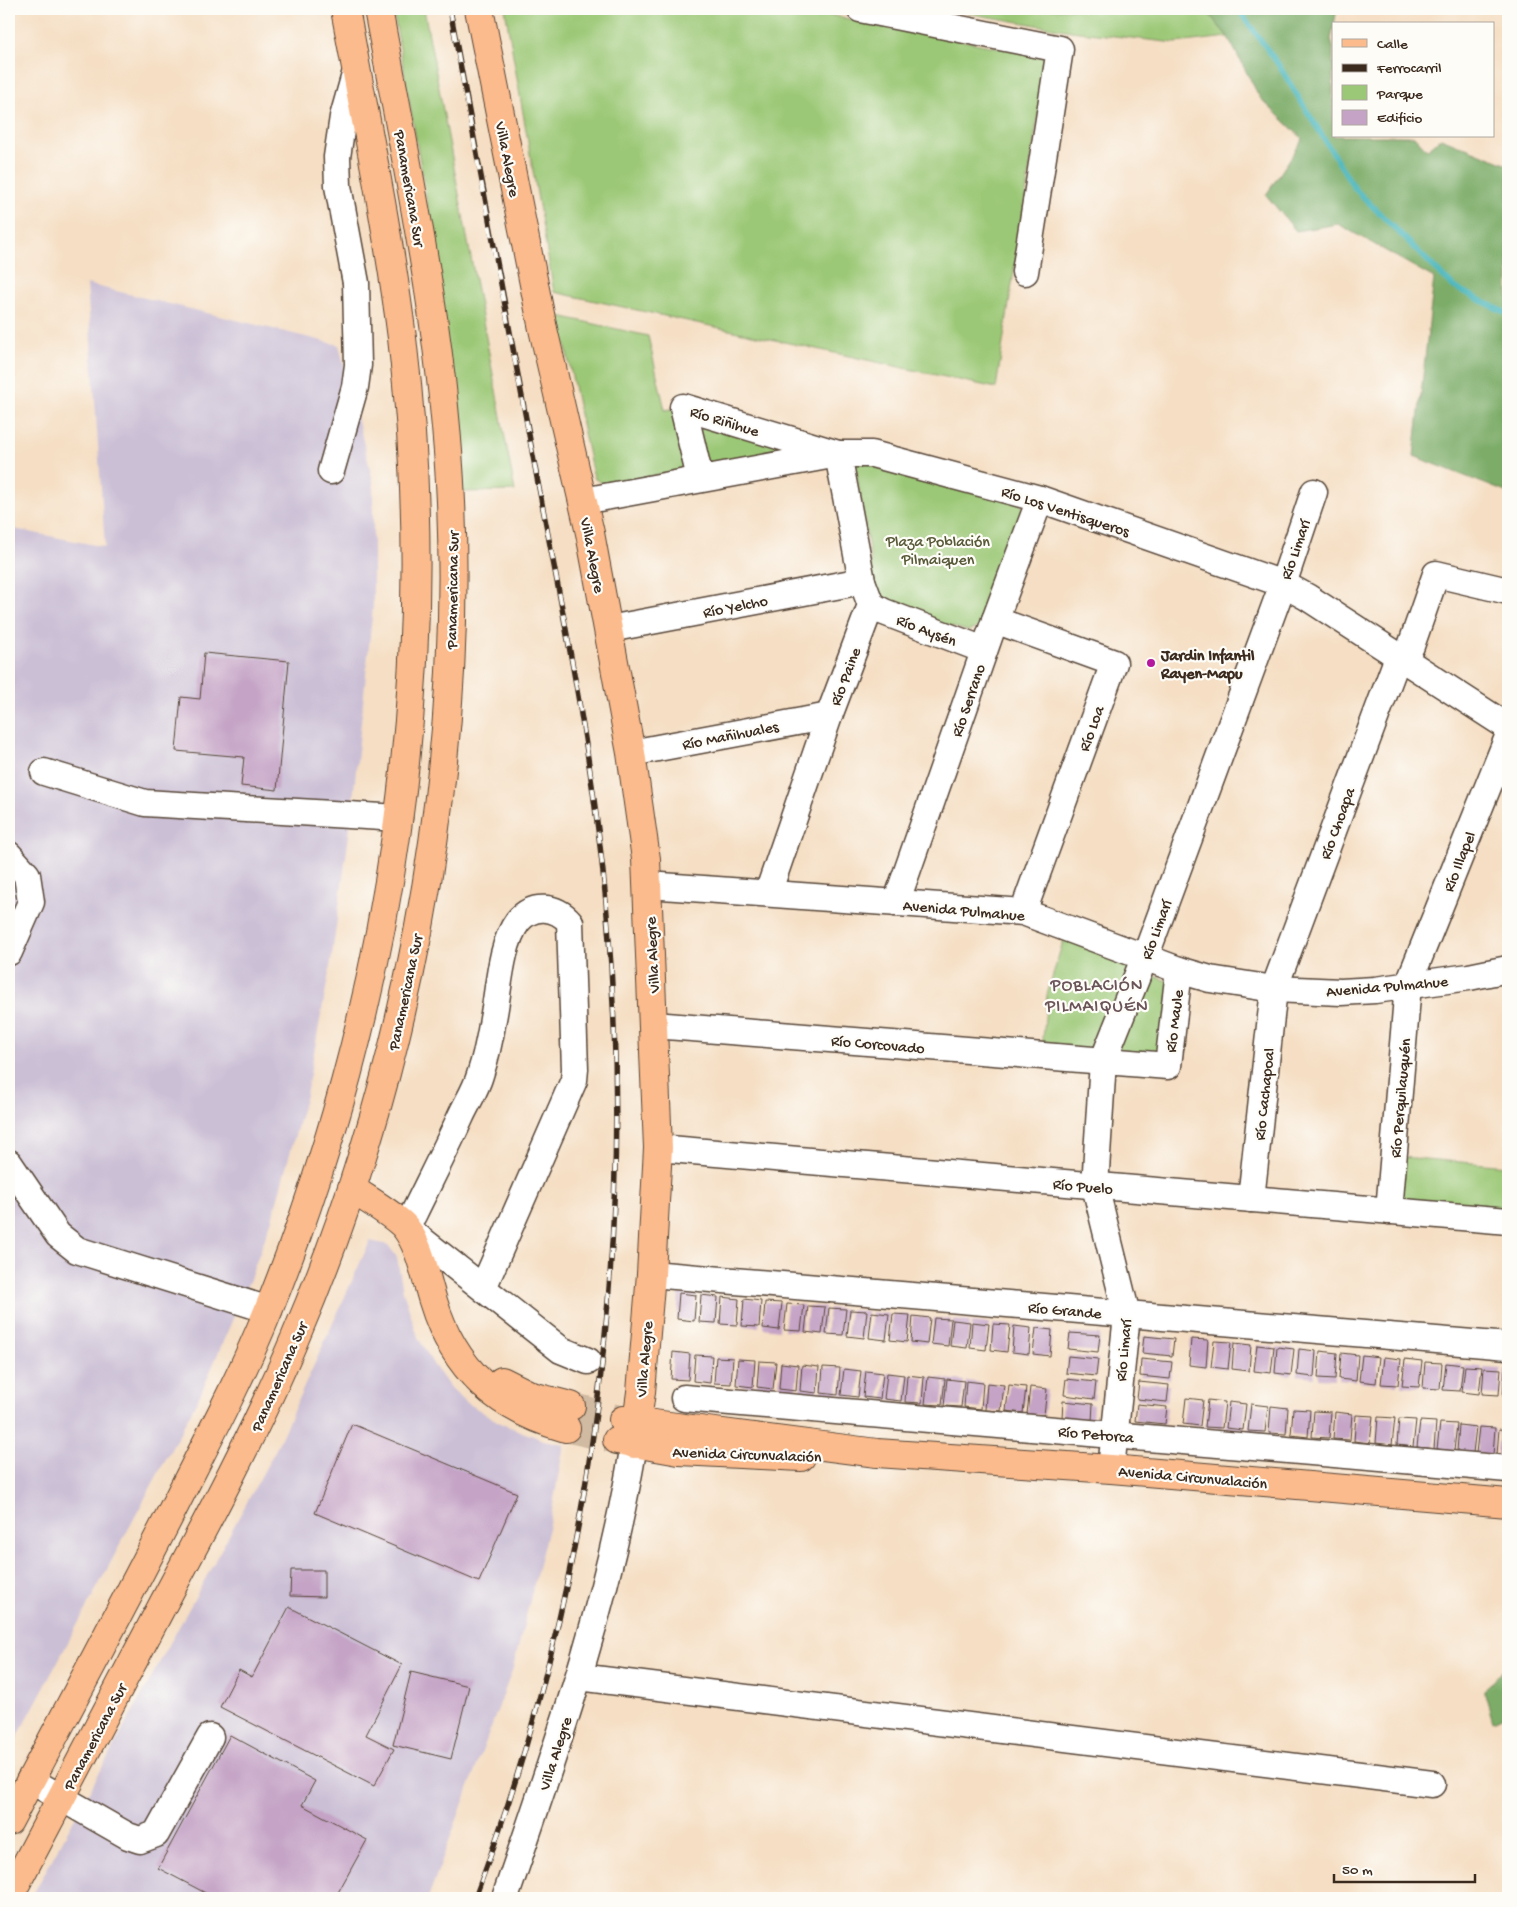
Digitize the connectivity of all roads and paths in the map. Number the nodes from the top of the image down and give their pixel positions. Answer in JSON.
{"nodes":[{"id":1,"x":345,"y":9,"type":"edge"},
{"id":2,"x":378,"y":9,"type":"edge"},
{"id":3,"x":479,"y":9,"type":"edge"},
{"id":4,"x":860,"y":9,"type":"edge"},
{"id":5,"x":356,"y":72,"type":"junction"},
{"id":6,"x":1025,"y":272,"type":"dead end"},
{"id":7,"x":838,"y":454,"type":"junction"},
{"id":8,"x":332,"y":471,"type":"dead end"},
{"id":9,"x":700,"y":478,"type":"junction"},
{"id":10,"x":1314,"y":492,"type":"dead end"},
{"id":11,"x":1040,"y":499,"type":"junction"},
{"id":12,"x":583,"y":501,"type":"junction"},
{"id":13,"x":862,"y":581,"type":"junction"},
{"id":14,"x":1283,"y":584,"type":"junction"},
{"id":15,"x":1508,"y":591,"type":"edge"},
{"id":16,"x":871,"y":605,"type":"junction"},
{"id":17,"x":995,"y":620,"type":"junction"},
{"id":18,"x":609,"y":629,"type":"junction"},
{"id":19,"x":984,"y":650,"type":"junction"},
{"id":20,"x":1401,"y":658,"type":"junction"},
{"id":21,"x":829,"y":716,"type":"junction"},
{"id":22,"x":1508,"y":727,"type":"edge"},
{"id":23,"x":1508,"y":737,"type":"edge"},
{"id":24,"x":631,"y":753,"type":"junction"},
{"id":25,"x":44,"y":772,"type":"dead end"},
{"id":26,"x":399,"y":818,"type":"junction"},
{"id":27,"x":9,"y":855,"type":"edge"},
{"id":28,"x":648,"y":885,"type":"junction"},
{"id":29,"x":768,"y":893,"type":"junction"},
{"id":30,"x":896,"y":903,"type":"junction"},
{"id":31,"x":1023,"y":912,"type":"junction"},
{"id":32,"x":9,"y":952,"type":"edge"},
{"id":33,"x":1145,"y":958,"type":"junction"},
{"id":34,"x":1508,"y":969,"type":"edge"},
{"id":35,"x":1179,"y":970,"type":"junction"},
{"id":36,"x":1408,"y":985,"type":"junction"},
{"id":37,"x":1274,"y":989,"type":"junction"},
{"id":38,"x":654,"y":1025,"type":"junction"},
{"id":39,"x":1103,"y":1061,"type":"junction"},
{"id":40,"x":658,"y":1148,"type":"junction"},
{"id":41,"x":9,"y":1163,"type":"edge"},
{"id":42,"x":1095,"y":1186,"type":"junction"},
{"id":43,"x":352,"y":1189,"type":"junction"},
{"id":44,"x":1251,"y":1199,"type":"junction"},
{"id":45,"x":1389,"y":1211,"type":"junction"},
{"id":46,"x":1508,"y":1221,"type":"edge"},
{"id":47,"x":404,"y":1226,"type":"junction"},
{"id":48,"x":651,"y":1274,"type":"junction"},
{"id":49,"x":483,"y":1288,"type":"junction"},
{"id":50,"x":269,"y":1310,"type":"junction"},
{"id":51,"x":1127,"y":1315,"type":"junction"},
{"id":52,"x":1508,"y":1346,"type":"edge"},
{"id":53,"x":588,"y":1361,"type":"dead end"},
{"id":54,"x":684,"y":1398,"type":"dead end"},
{"id":55,"x":569,"y":1417,"type":"tunnel mouth"},
{"id":56,"x":628,"y":1431,"type":"junction"},
{"id":57,"x":1114,"y":1435,"type":"junction"},
{"id":58,"x":1111,"y":1469,"type":"junction"},
{"id":59,"x":1508,"y":1469,"type":"edge"},
{"id":60,"x":1508,"y":1503,"type":"edge"},
{"id":61,"x":175,"y":1505,"type":"junction"},
{"id":62,"x":207,"y":1521,"type":"junction"},
{"id":63,"x":579,"y":1677,"type":"junction"},
{"id":64,"x":210,"y":1737,"type":"dead end"},
{"id":65,"x":30,"y":1780,"type":"junction"},
{"id":66,"x":1432,"y":1784,"type":"dead end"},
{"id":67,"x":62,"y":1797,"type":"junction"},
{"id":68,"x":9,"y":1821,"type":"edge"},
{"id":69,"x":9,"y":1898,"type":"edge"},
{"id":70,"x":505,"y":1898,"type":"edge"}],
"edges":[{"from":1,"to":5,"type":"main road","name":"Panamericana Sur"},
{"from":2,"to":43,"type":"main road","name":"Panamericana Sur"},
{"from":3,"to":12,"type":"main road","name":"Villa Alegre"},
{"from":4,"to":6,"type":"street"},
{"from":5,"to":8,"type":"street"},
{"from":5,"to":26,"type":"main road","name":"Panamericana Sur"},
{"from":7,"to":9,"type":"street","name":"Río Los Ventisqueros"},
{"from":7,"to":9,"type":"street","name":"Río Riñihue"},
{"from":7,"to":11,"type":"street","name":"Río Los Ventisqueros"},
{"from":7,"to":13,"type":"street"},
{"from":9,"to":12,"type":"street","name":"Río Los Ventisqueros"},
{"from":10,"to":14,"type":"street","name":"Río Limarí"},
{"from":11,"to":14,"type":"street","name":"Río Los Ventisqueros"},
{"from":11,"to":17,"type":"street","name":"Río Serrano"},
{"from":12,"to":18,"type":"main road","name":"Villa Alegre"},
{"from":13,"to":16,"type":"street"},
{"from":13,"to":18,"type":"street","name":"Río Yelcho"},
{"from":14,"to":20,"type":"street","name":"Río Los Ventisqueros"},
{"from":14,"to":33,"type":"street","name":"Río Limarí"},
{"from":15,"to":20,"type":"street","name":"Río Choapa"},
{"from":16,"to":19,"type":"street","name":"Río Aysén"},
{"from":16,"to":21,"type":"street","name":"Río Paine"},
{"from":17,"to":19,"type":"street","name":"Río Serrano"},
{"from":17,"to":31,"type":"street","name":"Río Loa"},
{"from":18,"to":24,"type":"main road","name":"Villa Alegre"},
{"from":19,"to":30,"type":"street","name":"Río Serrano"},
{"from":20,"to":22,"type":"street","name":"Río Los Ventisqueros"},
{"from":20,"to":37,"type":"street","name":"Río Choapa"},
{"from":21,"to":24,"type":"street","name":"Río Mañihuales"},
{"from":21,"to":29,"type":"street","name":"Río Paine"},
{"from":23,"to":36,"type":"street","name":"Río Illapel"},
{"from":24,"to":28,"type":"main road","name":"Villa Alegre"},
{"from":25,"to":26,"type":"street"},
{"from":26,"to":50,"type":"main road","name":"Panamericana Sur"},
{"from":27,"to":32,"type":"street"},
{"from":28,"to":29,"type":"street","name":"Avenida Pulmahue"},
{"from":28,"to":38,"type":"main road","name":"Villa Alegre"},
{"from":29,"to":30,"type":"street","name":"Avenida Pulmahue"},
{"from":30,"to":31,"type":"street","name":"Avenida Pulmahue"},
{"from":31,"to":33,"type":"street","name":"Avenida Pulmahue"},
{"from":33,"to":35,"type":"street","name":"Avenida Pulmahue"},
{"from":33,"to":39,"type":"street","name":"Río Limarí"},
{"from":34,"to":36,"type":"street","name":"Avenida Pulmahue"},
{"from":35,"to":37,"type":"street","name":"Avenida Pulmahue"},
{"from":35,"to":39,"type":"street","name":"Río Maule"},
{"from":36,"to":37,"type":"street","name":"Avenida Pulmahue"},
{"from":36,"to":45,"type":"street","name":"Río Perquilauquén"},
{"from":37,"to":44,"type":"street","name":"Río Cachapoal"},
{"from":38,"to":39,"type":"street","name":"Río Corcovado"},
{"from":38,"to":40,"type":"main road","name":"Villa Alegre"},
{"from":39,"to":42,"type":"street","name":"Río Limarí"},
{"from":40,"to":42,"type":"street","name":"Río Puelo"},
{"from":40,"to":48,"type":"main road","name":"Villa Alegre"},
{"from":41,"to":50,"type":"street"},
{"from":42,"to":44,"type":"street","name":"Río Puelo"},
{"from":42,"to":51,"type":"street","name":"Río Limarí"},
{"from":43,"to":47,"type":"main road"},
{"from":43,"to":62,"type":"main road","name":"Panamericana Sur"},
{"from":44,"to":45,"type":"street","name":"Río Puelo"},
{"from":45,"to":46,"type":"street","name":"Río Puelo"},
{"from":47,"to":49,"type":"street"},
{"from":47,"to":49,"type":"street"},
{"from":47,"to":55,"type":"main road"},
{"from":48,"to":51,"type":"street","name":"Río Grande"},
{"from":48,"to":56,"type":"main road","name":"Villa Alegre"},
{"from":49,"to":53,"type":"street"},
{"from":50,"to":61,"type":"main road","name":"Panamericana Sur"},
{"from":51,"to":52,"type":"street","name":"Río Grande"},
{"from":51,"to":57,"type":"street","name":"Río Limarí"},
{"from":54,"to":57,"type":"street","name":"Río Petorca"},
{"from":56,"to":58,"type":"main road","name":"Avenida Circunvalación"},
{"from":56,"to":63,"type":"street","name":"Villa Alegre"},
{"from":57,"to":58,"type":"street","name":"Río Limarí"},
{"from":57,"to":59,"type":"street","name":"Río Petorca"},
{"from":58,"to":60,"type":"main road","name":"Avenida Circunvalación"},
{"from":61,"to":62,"type":"main road"},
{"from":61,"to":65,"type":"main road","name":"Panamericana Sur"},
{"from":62,"to":67,"type":"main road","name":"Panamericana Sur"},
{"from":63,"to":66,"type":"street"},
{"from":63,"to":70,"type":"street","name":"Villa Alegre"},
{"from":64,"to":67,"type":"street"},
{"from":65,"to":67,"type":"street"},
{"from":65,"to":68,"type":"main road","name":"Panamericana Sur"},
{"from":67,"to":69,"type":"main road","name":"Panamericana Sur"}]}
